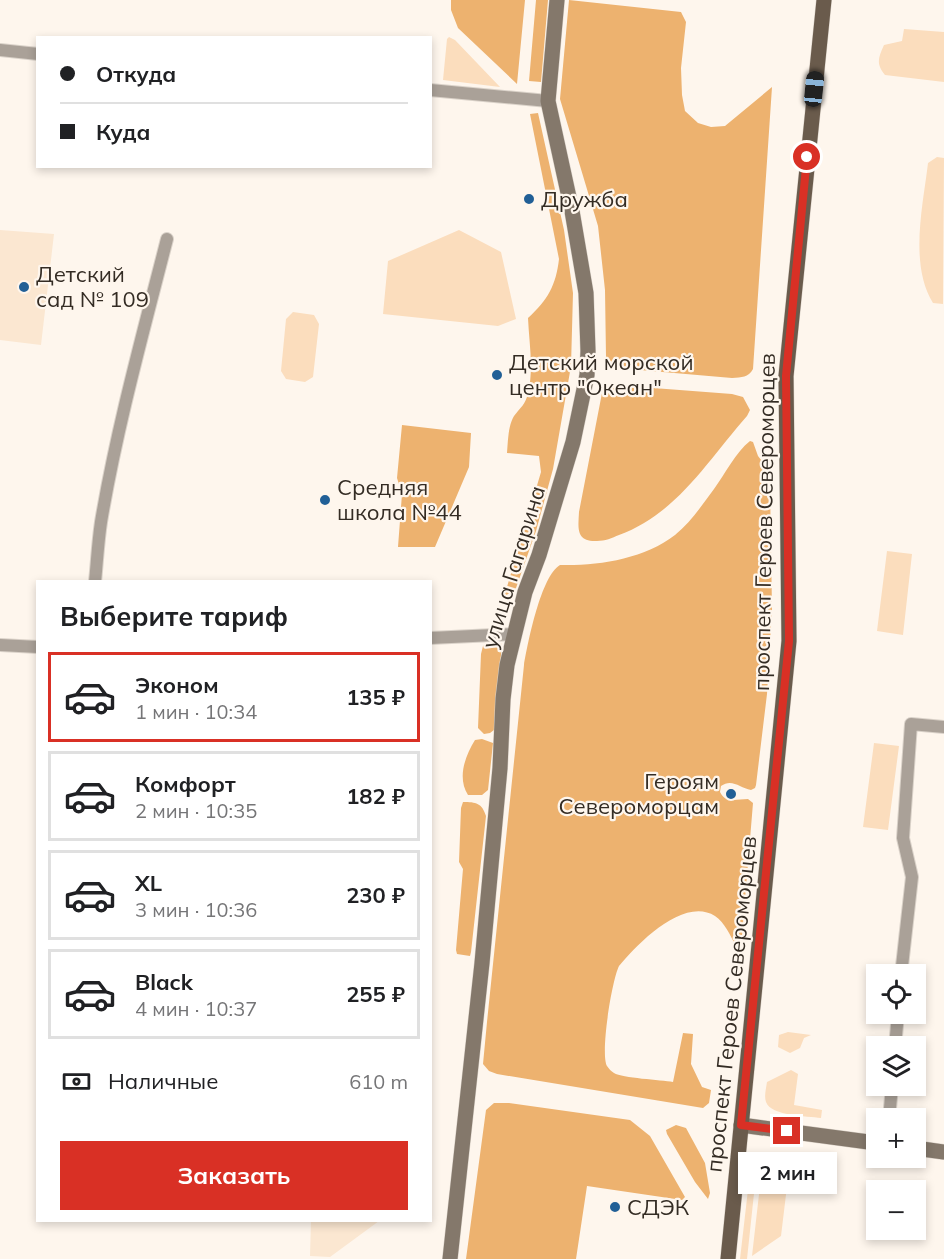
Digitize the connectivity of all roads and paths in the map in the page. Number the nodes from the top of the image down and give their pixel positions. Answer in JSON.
{"nodes":[{"id":1,"x":557,"y":0,"type":"edge"},
{"id":2,"x":824,"y":0,"type":"edge"},
{"id":3,"x":0,"y":50,"type":"edge"},
{"id":4,"x":36,"y":54,"type":"edge"},
{"id":5,"x":432,"y":90,"type":"edge"},
{"id":6,"x":548,"y":101,"type":"junction"},
{"id":7,"x":167,"y":239,"type":"dead end"},
{"id":8,"x":95,"y":580,"type":"edge"},
{"id":9,"x":513,"y":634,"type":"junction"},
{"id":10,"x":432,"y":638,"type":"edge"},
{"id":11,"x":0,"y":645,"type":"edge"},
{"id":12,"x":36,"y":647,"type":"edge"},
{"id":13,"x":944,"y":727,"type":"edge"},
{"id":14,"x":902,"y":964,"type":"edge"},
{"id":15,"x":741,"y":1125,"type":"junction"},
{"id":16,"x":866,"y":1142,"type":"edge"},
{"id":17,"x":926,"y":1150,"type":"edge"},
{"id":18,"x":944,"y":1152,"type":"edge"},
{"id":19,"x":450,"y":1259,"type":"edge"},
{"id":20,"x":728,"y":1259,"type":"edge"}],
"edges":[{"from":1,"to":6,"type":"street","name":"улица Гагарина"},
{"from":2,"to":15,"type":"main road","name":"проспект Героев Североморцев"},
{"from":3,"to":4,"type":"street"},
{"from":5,"to":6,"type":"street"},
{"from":6,"to":9,"type":"street","name":"улица Гагарина"},
{"from":7,"to":8,"type":"street"},
{"from":9,"to":10,"type":"street"},
{"from":9,"to":19,"type":"street","name":"улица Гагарина"},
{"from":11,"to":12,"type":"street"},
{"from":13,"to":14,"type":"street"},
{"from":15,"to":16,"type":"street"},
{"from":15,"to":20,"type":"main road","name":"проспект Героев Североморцев"},
{"from":17,"to":18,"type":"street"}]}
